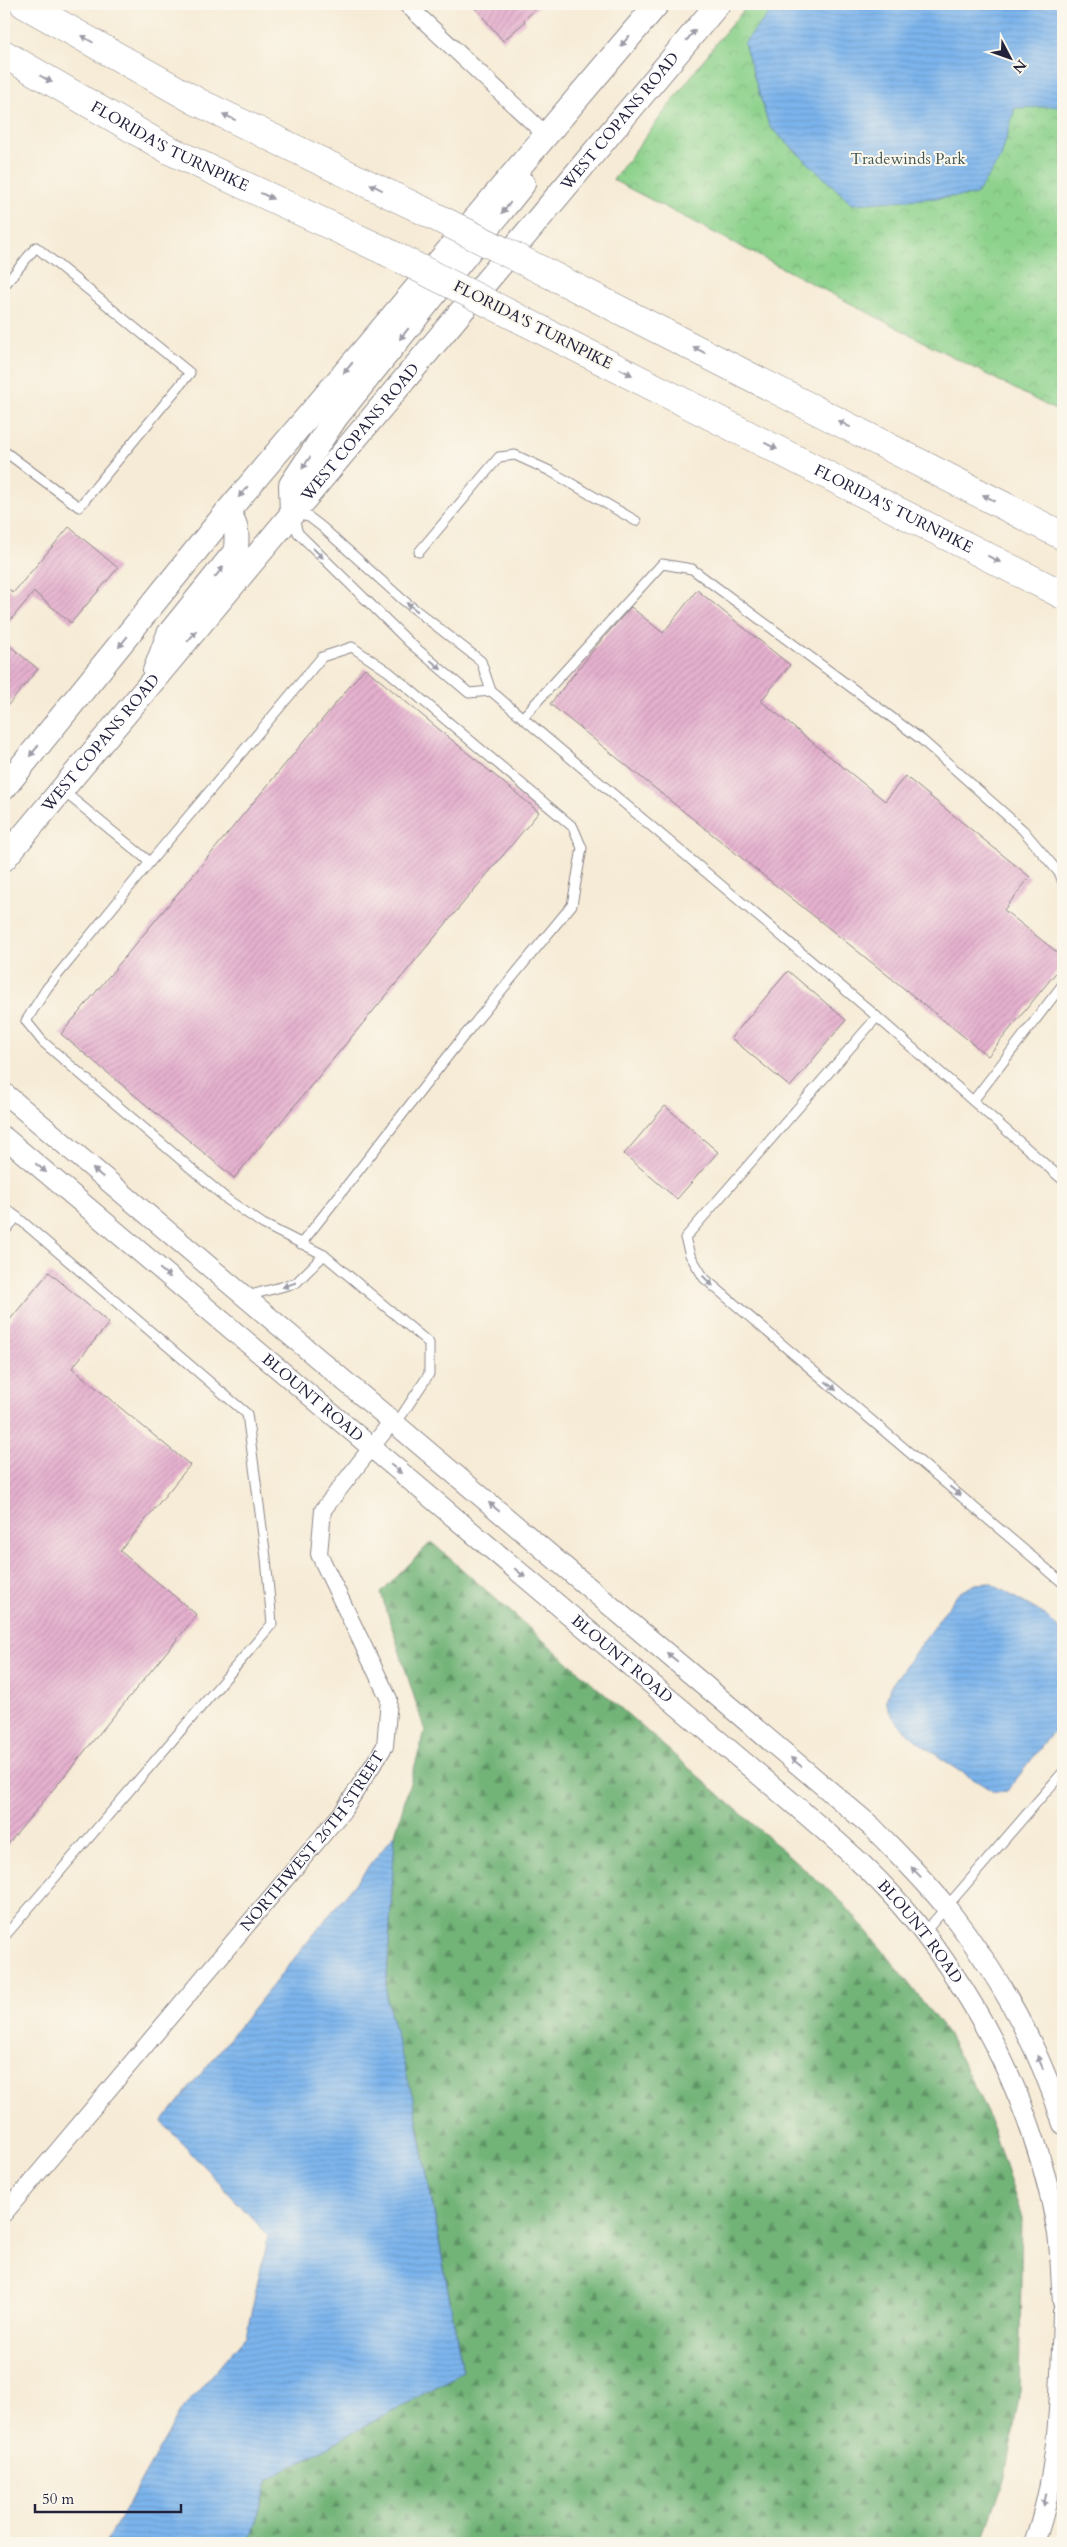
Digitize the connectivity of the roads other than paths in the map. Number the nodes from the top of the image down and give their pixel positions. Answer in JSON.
{"nodes":[{"id":1,"x":24,"y":4,"type":"edge"},
{"id":2,"x":406,"y":4,"type":"edge"},
{"id":3,"x":657,"y":4,"type":"edge"},
{"id":4,"x":718,"y":4,"type":"edge"},
{"id":5,"x":4,"y":54,"type":"edge"},
{"id":6,"x":546,"y":134,"type":"junction"},
{"id":7,"x":4,"y":286,"type":"edge"},
{"id":8,"x":4,"y":451,"type":"edge"},
{"id":9,"x":227,"y":512,"type":"junction"},
{"id":10,"x":292,"y":513,"type":"junction"},
{"id":11,"x":636,"y":521,"type":"dead end"},
{"id":12,"x":1063,"y":536,"type":"edge"},
{"id":13,"x":419,"y":552,"type":"dead end"},
{"id":14,"x":1063,"y":594,"type":"edge"},
{"id":15,"x":150,"y":687,"type":"junction"},
{"id":16,"x":492,"y":691,"type":"junction"},
{"id":17,"x":523,"y":718,"type":"junction"},
{"id":18,"x":4,"y":788,"type":"edge"},
{"id":19,"x":61,"y":790,"type":"junction"},
{"id":20,"x":4,"y":859,"type":"edge"},
{"id":21,"x":150,"y":862,"type":"junction"},
{"id":22,"x":1063,"y":882,"type":"edge"},
{"id":23,"x":1063,"y":984,"type":"edge"},
{"id":24,"x":877,"y":1017,"type":"junction"},
{"id":25,"x":4,"y":1093,"type":"edge"},
{"id":26,"x":973,"y":1101,"type":"junction"},
{"id":27,"x":4,"y":1137,"type":"edge"},
{"id":28,"x":1063,"y":1180,"type":"edge"},
{"id":29,"x":4,"y":1208,"type":"edge"},
{"id":30,"x":17,"y":1216,"type":"junction"},
{"id":31,"x":4,"y":1232,"type":"edge"},
{"id":32,"x":301,"y":1244,"type":"junction"},
{"id":33,"x":324,"y":1255,"type":"junction"},
{"id":34,"x":246,"y":1297,"type":"junction"},
{"id":35,"x":394,"y":1423,"type":"junction"},
{"id":36,"x":372,"y":1448,"type":"junction"},
{"id":37,"x":1063,"y":1583,"type":"edge"},
{"id":38,"x":1063,"y":1772,"type":"edge"},
{"id":39,"x":948,"y":1909,"type":"junction"},
{"id":40,"x":924,"y":1933,"type":"junction"},
{"id":41,"x":4,"y":1937,"type":"edge"},
{"id":42,"x":1063,"y":2124,"type":"edge"},
{"id":43,"x":4,"y":2214,"type":"edge"},
{"id":44,"x":1063,"y":2302,"type":"edge"},
{"id":45,"x":1063,"y":2312,"type":"edge"},
{"id":46,"x":1034,"y":2543,"type":"edge"}],
"edges":[{"from":12,"to":1,"type":"highway","one_way":true,"bridge":true},
{"from":2,"to":6,"type":"street"},
{"from":3,"to":6,"type":"main road","one_way":true},
{"from":10,"to":4,"type":"main road","name":"WEST COPANS ROAD","one_way":true},
{"from":5,"to":14,"type":"highway","name":"FLORIDA'S TURNPIKE","one_way":true,"bridge":true},
{"from":6,"to":9,"type":"main road","one_way":true},
{"from":6,"to":10,"type":"main road","one_way":true},
{"from":7,"to":8,"type":"lane"},
{"from":15,"to":9,"type":"main road","one_way":true},
{"from":9,"to":18,"type":"main road","one_way":true},
{"from":15,"to":10,"type":"main road","name":"WEST COPANS ROAD","one_way":true},
{"from":16,"to":10,"type":"lane","one_way":true},
{"from":10,"to":16,"type":"lane","one_way":true},
{"from":11,"to":13,"type":"lane"},
{"from":15,"to":19,"type":"main road","name":"WEST COPANS ROAD"},
{"from":16,"to":17,"type":"lane"},
{"from":17,"to":22,"type":"lane"},
{"from":17,"to":24,"type":"lane"},
{"from":19,"to":20,"type":"main road","name":"WEST COPANS ROAD"},
{"from":19,"to":21,"type":"lane"},
{"from":21,"to":32,"type":"lane"},
{"from":21,"to":32,"type":"lane"},
{"from":23,"to":26,"type":"lane"},
{"from":24,"to":26,"type":"lane"},
{"from":24,"to":37,"type":"lane","one_way":true},
{"from":34,"to":25,"type":"street","name":"BLOUNT ROAD","one_way":true},
{"from":26,"to":28,"type":"lane"},
{"from":27,"to":36,"type":"street","name":"BLOUNT ROAD","one_way":true},
{"from":29,"to":30,"type":"lane"},
{"from":30,"to":31,"type":"lane"},
{"from":30,"to":41,"type":"lane"},
{"from":32,"to":33,"type":"lane"},
{"from":33,"to":34,"type":"lane","one_way":true},
{"from":33,"to":35,"type":"lane"},
{"from":34,"to":35,"type":"street","name":"BLOUNT ROAD"},
{"from":35,"to":36,"type":"street","name":"NORTHWEST 26TH STREET"},
{"from":39,"to":35,"type":"street","name":"BLOUNT ROAD","one_way":true},
{"from":36,"to":40,"type":"street","name":"BLOUNT ROAD","one_way":true},
{"from":36,"to":43,"type":"street","name":"NORTHWEST 26TH STREET"},
{"from":38,"to":39,"type":"lane"},
{"from":39,"to":40,"type":"lane"},
{"from":42,"to":39,"type":"street","name":"BLOUNT ROAD","one_way":true},
{"from":40,"to":44,"type":"street","name":"BLOUNT ROAD"},
{"from":45,"to":46,"type":"street","one_way":true}]}
